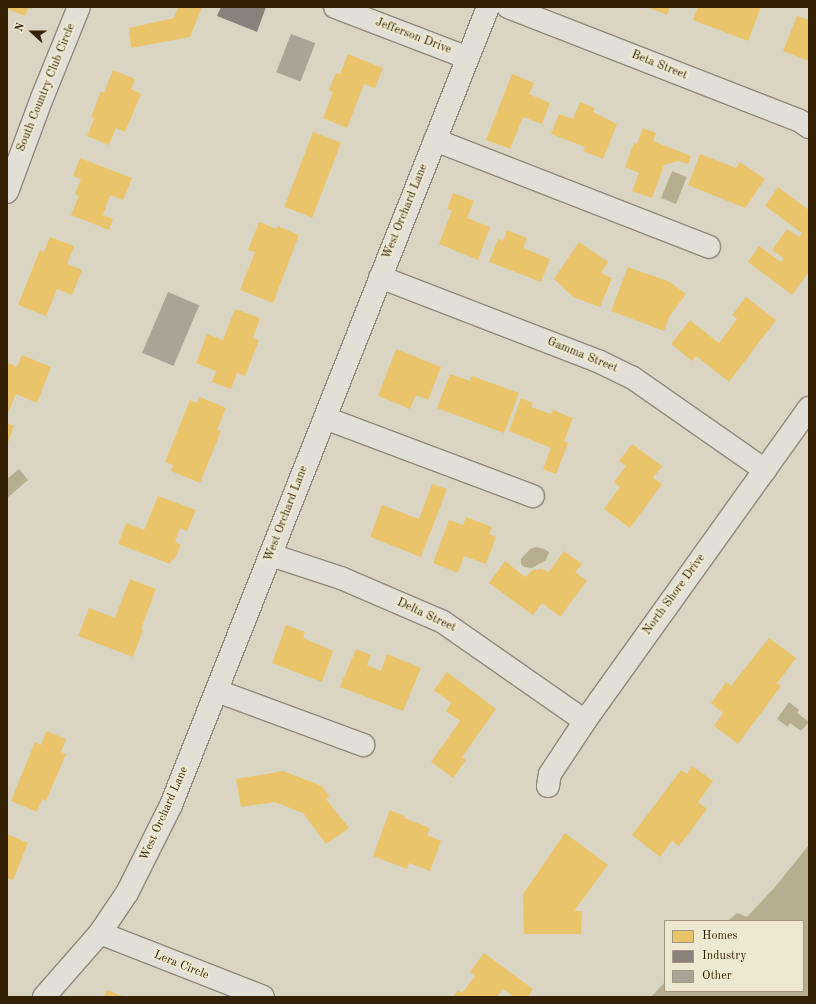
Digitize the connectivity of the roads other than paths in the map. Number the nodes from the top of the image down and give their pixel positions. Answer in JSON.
{"nodes":[{"id":1,"x":79,"y":7,"type":"edge"},
{"id":2,"x":335,"y":7,"type":"edge"},
{"id":3,"x":488,"y":7,"type":"edge"},
{"id":4,"x":508,"y":7,"type":"edge"},
{"id":5,"x":468,"y":58,"type":"junction"},
{"id":6,"x":809,"y":126,"type":"edge"},
{"id":7,"x":434,"y":140,"type":"junction"},
{"id":8,"x":7,"y":192,"type":"edge"},
{"id":9,"x":710,"y":247,"type":"dead end"},
{"id":10,"x":380,"y":277,"type":"junction"},
{"id":11,"x":809,"y":408,"type":"edge"},
{"id":12,"x":325,"y":418,"type":"junction"},
{"id":13,"x":765,"y":470,"type":"junction"},
{"id":14,"x":533,"y":496,"type":"dead end"},
{"id":15,"x":271,"y":555,"type":"junction"},
{"id":16,"x":217,"y":691,"type":"junction"},
{"id":17,"x":585,"y":721,"type":"junction"},
{"id":18,"x":363,"y":745,"type":"dead end"},
{"id":19,"x":548,"y":786,"type":"dead end"},
{"id":20,"x":100,"y":933,"type":"junction"},
{"id":21,"x":44,"y":997,"type":"edge"},
{"id":22,"x":263,"y":997,"type":"edge"}],
"edges":[{"from":1,"to":8,"type":"street","name":"South Country Club Circle"},
{"from":2,"to":5,"type":"street","name":"Jefferson Drive"},
{"from":3,"to":5,"type":"street","name":"West Orchard Lane"},
{"from":4,"to":6,"type":"street","name":"Beta Street"},
{"from":5,"to":7,"type":"street","name":"West Orchard Lane"},
{"from":7,"to":9,"type":"street"},
{"from":7,"to":10,"type":"street","name":"West Orchard Lane"},
{"from":10,"to":12,"type":"street","name":"West Orchard Lane"},
{"from":10,"to":13,"type":"street","name":"Gamma Street"},
{"from":11,"to":13,"type":"street","name":"North Shore Drive"},
{"from":12,"to":14,"type":"street"},
{"from":12,"to":15,"type":"street","name":"West Orchard Lane"},
{"from":13,"to":17,"type":"street","name":"North Shore Drive"},
{"from":15,"to":16,"type":"street","name":"West Orchard Lane"},
{"from":15,"to":17,"type":"street","name":"Delta Street"},
{"from":16,"to":18,"type":"street"},
{"from":16,"to":20,"type":"street","name":"West Orchard Lane"},
{"from":17,"to":19,"type":"street","name":"North Shore Drive"},
{"from":20,"to":21,"type":"street","name":"West Orchard Lane"},
{"from":20,"to":22,"type":"street","name":"Lera Circle"}]}
